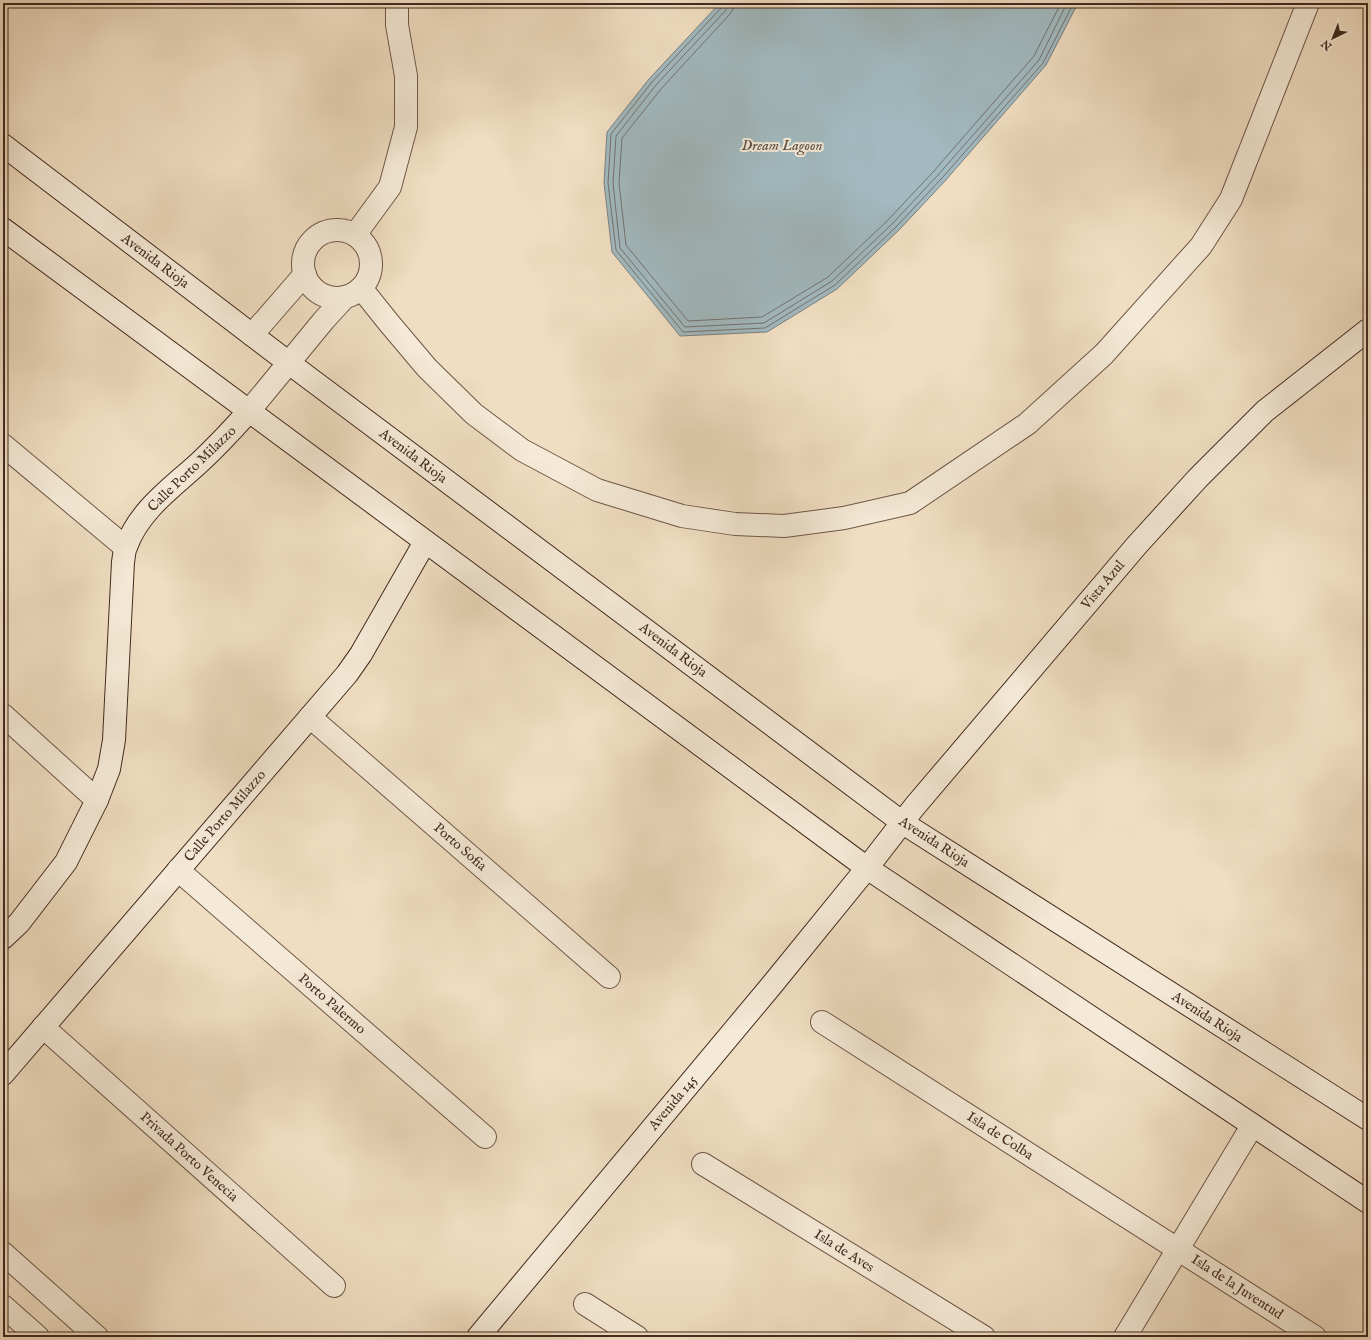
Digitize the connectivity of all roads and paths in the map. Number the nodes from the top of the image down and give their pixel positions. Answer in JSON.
{"nodes":[{"id":1,"x":397,"y":3,"type":"edge"},
{"id":2,"x":1308,"y":3,"type":"edge"},
{"id":3,"x":3,"y":145,"type":"edge"},
{"id":4,"x":3,"y":230,"type":"edge"},
{"id":5,"x":355,"y":235,"type":"junction"},
{"id":6,"x":305,"y":274,"type":"junction"},
{"id":7,"x":353,"y":293,"type":"junction"},
{"id":8,"x":1368,"y":330,"type":"edge"},
{"id":9,"x":252,"y":335,"type":"junction"},
{"id":10,"x":289,"y":363,"type":"junction"},
{"id":11,"x":250,"y":411,"type":"junction"},
{"id":12,"x":3,"y":444,"type":"edge"},
{"id":13,"x":425,"y":542,"type":"junction"},
{"id":14,"x":125,"y":548,"type":"junction"},
{"id":15,"x":3,"y":715,"type":"edge"},
{"id":16,"x":310,"y":717,"type":"junction"},
{"id":17,"x":97,"y":800,"type":"junction"},
{"id":18,"x":903,"y":823,"type":"junction"},
{"id":19,"x":867,"y":868,"type":"junction"},
{"id":20,"x":178,"y":870,"type":"junction"},
{"id":21,"x":3,"y":938,"type":"edge"},
{"id":22,"x":609,"y":977,"type":"dead end"},
{"id":23,"x":822,"y":1022,"type":"dead end"},
{"id":24,"x":43,"y":1027,"type":"junction"},
{"id":25,"x":3,"y":1074,"type":"edge"},
{"id":26,"x":1368,"y":1119,"type":"edge"},
{"id":27,"x":1252,"y":1126,"type":"junction"},
{"id":28,"x":485,"y":1137,"type":"dead end"},
{"id":29,"x":703,"y":1164,"type":"dead end"},
{"id":30,"x":1368,"y":1202,"type":"edge"},
{"id":31,"x":1178,"y":1250,"type":"junction"},
{"id":32,"x":3,"y":1253,"type":"edge"},
{"id":33,"x":334,"y":1286,"type":"dead end"},
{"id":34,"x":585,"y":1304,"type":"dead end"},
{"id":35,"x":3,"y":1306,"type":"edge"},
{"id":36,"x":38,"y":1337,"type":"edge"},
{"id":37,"x":97,"y":1337,"type":"edge"},
{"id":38,"x":478,"y":1337,"type":"edge"},
{"id":39,"x":637,"y":1337,"type":"edge"},
{"id":40,"x":984,"y":1337,"type":"edge"},
{"id":41,"x":1125,"y":1337,"type":"edge"},
{"id":42,"x":1315,"y":1337,"type":"edge"}],
"edges":[{"from":1,"to":5,"type":"street"},
{"from":2,"to":7,"type":"street"},
{"from":3,"to":9,"type":"street","name":"Avenida Rioja"},
{"from":4,"to":11,"type":"street"},
{"from":5,"to":6,"type":"street"},
{"from":5,"to":7,"type":"street"},
{"from":6,"to":7,"type":"street"},
{"from":6,"to":9,"type":"street"},
{"from":7,"to":10,"type":"street","name":"Calle Porto Milazzo"},
{"from":8,"to":18,"type":"street","name":"Vista Azul"},
{"from":9,"to":10,"type":"street","name":"Avenida Rioja"},
{"from":10,"to":11,"type":"street","name":"Calle Porto Milazzo"},
{"from":10,"to":18,"type":"street","name":"Avenida Rioja"},
{"from":11,"to":13,"type":"street"},
{"from":11,"to":14,"type":"street","name":"Calle Porto Milazzo"},
{"from":12,"to":14,"type":"street"},
{"from":13,"to":16,"type":"street","name":"Calle Porto Milazzo"},
{"from":13,"to":19,"type":"street"},
{"from":14,"to":17,"type":"street","name":"Calle Porto Milazzo"},
{"from":15,"to":17,"type":"street"},
{"from":16,"to":20,"type":"street","name":"Calle Porto Milazzo"},
{"from":16,"to":22,"type":"street","name":"Porto Sofia"},
{"from":17,"to":21,"type":"street","name":"Calle Porto Milazzo"},
{"from":18,"to":19,"type":"street","name":"Vista Azul"},
{"from":18,"to":26,"type":"street","name":"Avenida Rioja"},
{"from":19,"to":27,"type":"street"},
{"from":19,"to":38,"type":"street","name":"Avenida 145"},
{"from":20,"to":24,"type":"street","name":"Calle Porto Milazzo"},
{"from":20,"to":28,"type":"street","name":"Porto Palermo"},
{"from":23,"to":31,"type":"street","name":"Isla de Colba"},
{"from":24,"to":25,"type":"street","name":"Calle Porto Milazzo"},
{"from":24,"to":33,"type":"street","name":"Privada Porto Venecia"},
{"from":27,"to":30,"type":"street"},
{"from":27,"to":31,"type":"street"},
{"from":29,"to":40,"type":"street","name":"Isla de Aves"},
{"from":31,"to":41,"type":"street"},
{"from":31,"to":42,"type":"street","name":"Isla de la Juventud"},
{"from":32,"to":37,"type":"street"},
{"from":34,"to":39,"type":"street"},
{"from":35,"to":36,"type":"street"}]}
